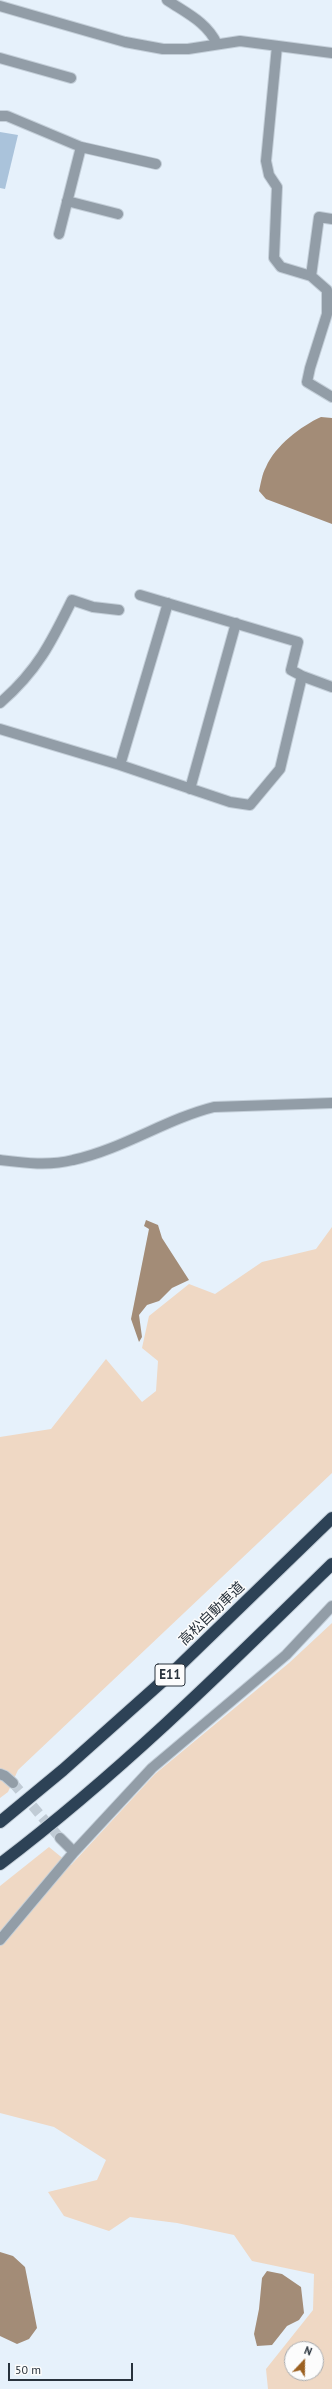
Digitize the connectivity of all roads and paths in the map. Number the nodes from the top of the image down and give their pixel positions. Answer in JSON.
{"nodes":[{"id":1,"x":167,"y":0,"type":"edge"},
{"id":2,"x":0,"y":6,"type":"edge"},
{"id":3,"x":217,"y":44,"type":"junction"},
{"id":4,"x":276,"y":46,"type":"junction"},
{"id":5,"x":332,"y":53,"type":"edge"},
{"id":6,"x":0,"y":58,"type":"edge"},
{"id":7,"x":71,"y":78,"type":"dead end"},
{"id":8,"x":0,"y":116,"type":"edge"},
{"id":9,"x":81,"y":147,"type":"junction"},
{"id":10,"x":156,"y":164,"type":"dead end"},
{"id":11,"x":67,"y":201,"type":"junction"},
{"id":12,"x":118,"y":214,"type":"dead end"},
{"id":13,"x":332,"y":218,"type":"edge"},
{"id":14,"x":59,"y":234,"type":"dead end"},
{"id":15,"x":311,"y":276,"type":"junction"},
{"id":16,"x":332,"y":397,"type":"edge"},
{"id":17,"x":140,"y":595,"type":"dead end"},
{"id":18,"x":168,"y":603,"type":"junction"},
{"id":19,"x":119,"y":610,"type":"dead end"},
{"id":20,"x":236,"y":624,"type":"junction"},
{"id":21,"x":302,"y":676,"type":"junction"},
{"id":22,"x":332,"y":687,"type":"edge"},
{"id":23,"x":0,"y":703,"type":"edge"},
{"id":24,"x":0,"y":729,"type":"edge"},
{"id":25,"x":120,"y":765,"type":"junction"},
{"id":26,"x":190,"y":789,"type":"junction"},
{"id":27,"x":332,"y":1103,"type":"edge"},
{"id":28,"x":0,"y":1160,"type":"edge"},
{"id":29,"x":332,"y":1518,"type":"edge"},
{"id":30,"x":332,"y":1564,"type":"edge"},
{"id":31,"x":332,"y":1606,"type":"edge"},
{"id":32,"x":0,"y":1774,"type":"edge"},
{"id":33,"x":13,"y":1783,"type":"tunnel mouth"},
{"id":34,"x":0,"y":1822,"type":"edge"},
{"id":35,"x":60,"y":1838,"type":"tunnel mouth"},
{"id":36,"x":74,"y":1852,"type":"junction"},
{"id":37,"x":0,"y":1864,"type":"edge"},
{"id":38,"x":0,"y":1940,"type":"edge"}],
"edges":[{"from":1,"to":3,"type":"street"},
{"from":2,"to":3,"type":"street"},
{"from":3,"to":4,"type":"street"},
{"from":4,"to":5,"type":"street"},
{"from":4,"to":15,"type":"street"},
{"from":6,"to":7,"type":"street"},
{"from":8,"to":9,"type":"street"},
{"from":9,"to":10,"type":"street"},
{"from":9,"to":11,"type":"street"},
{"from":11,"to":12,"type":"street"},
{"from":11,"to":14,"type":"street"},
{"from":13,"to":15,"type":"street"},
{"from":15,"to":16,"type":"street"},
{"from":17,"to":18,"type":"street"},
{"from":18,"to":20,"type":"street"},
{"from":18,"to":25,"type":"street"},
{"from":19,"to":23,"type":"street"},
{"from":20,"to":21,"type":"street"},
{"from":20,"to":26,"type":"street"},
{"from":21,"to":22,"type":"street"},
{"from":21,"to":26,"type":"street"},
{"from":24,"to":25,"type":"street"},
{"from":25,"to":26,"type":"street"},
{"from":27,"to":28,"type":"street"},
{"from":29,"to":34,"type":"highway","name":"高松自動車道","number":"E11"},
{"from":30,"to":37,"type":"highway","number":"E11"},
{"from":31,"to":36,"type":"street"},
{"from":32,"to":33,"type":"street"},
{"from":35,"to":36,"type":"street"},
{"from":36,"to":38,"type":"street"}]}
